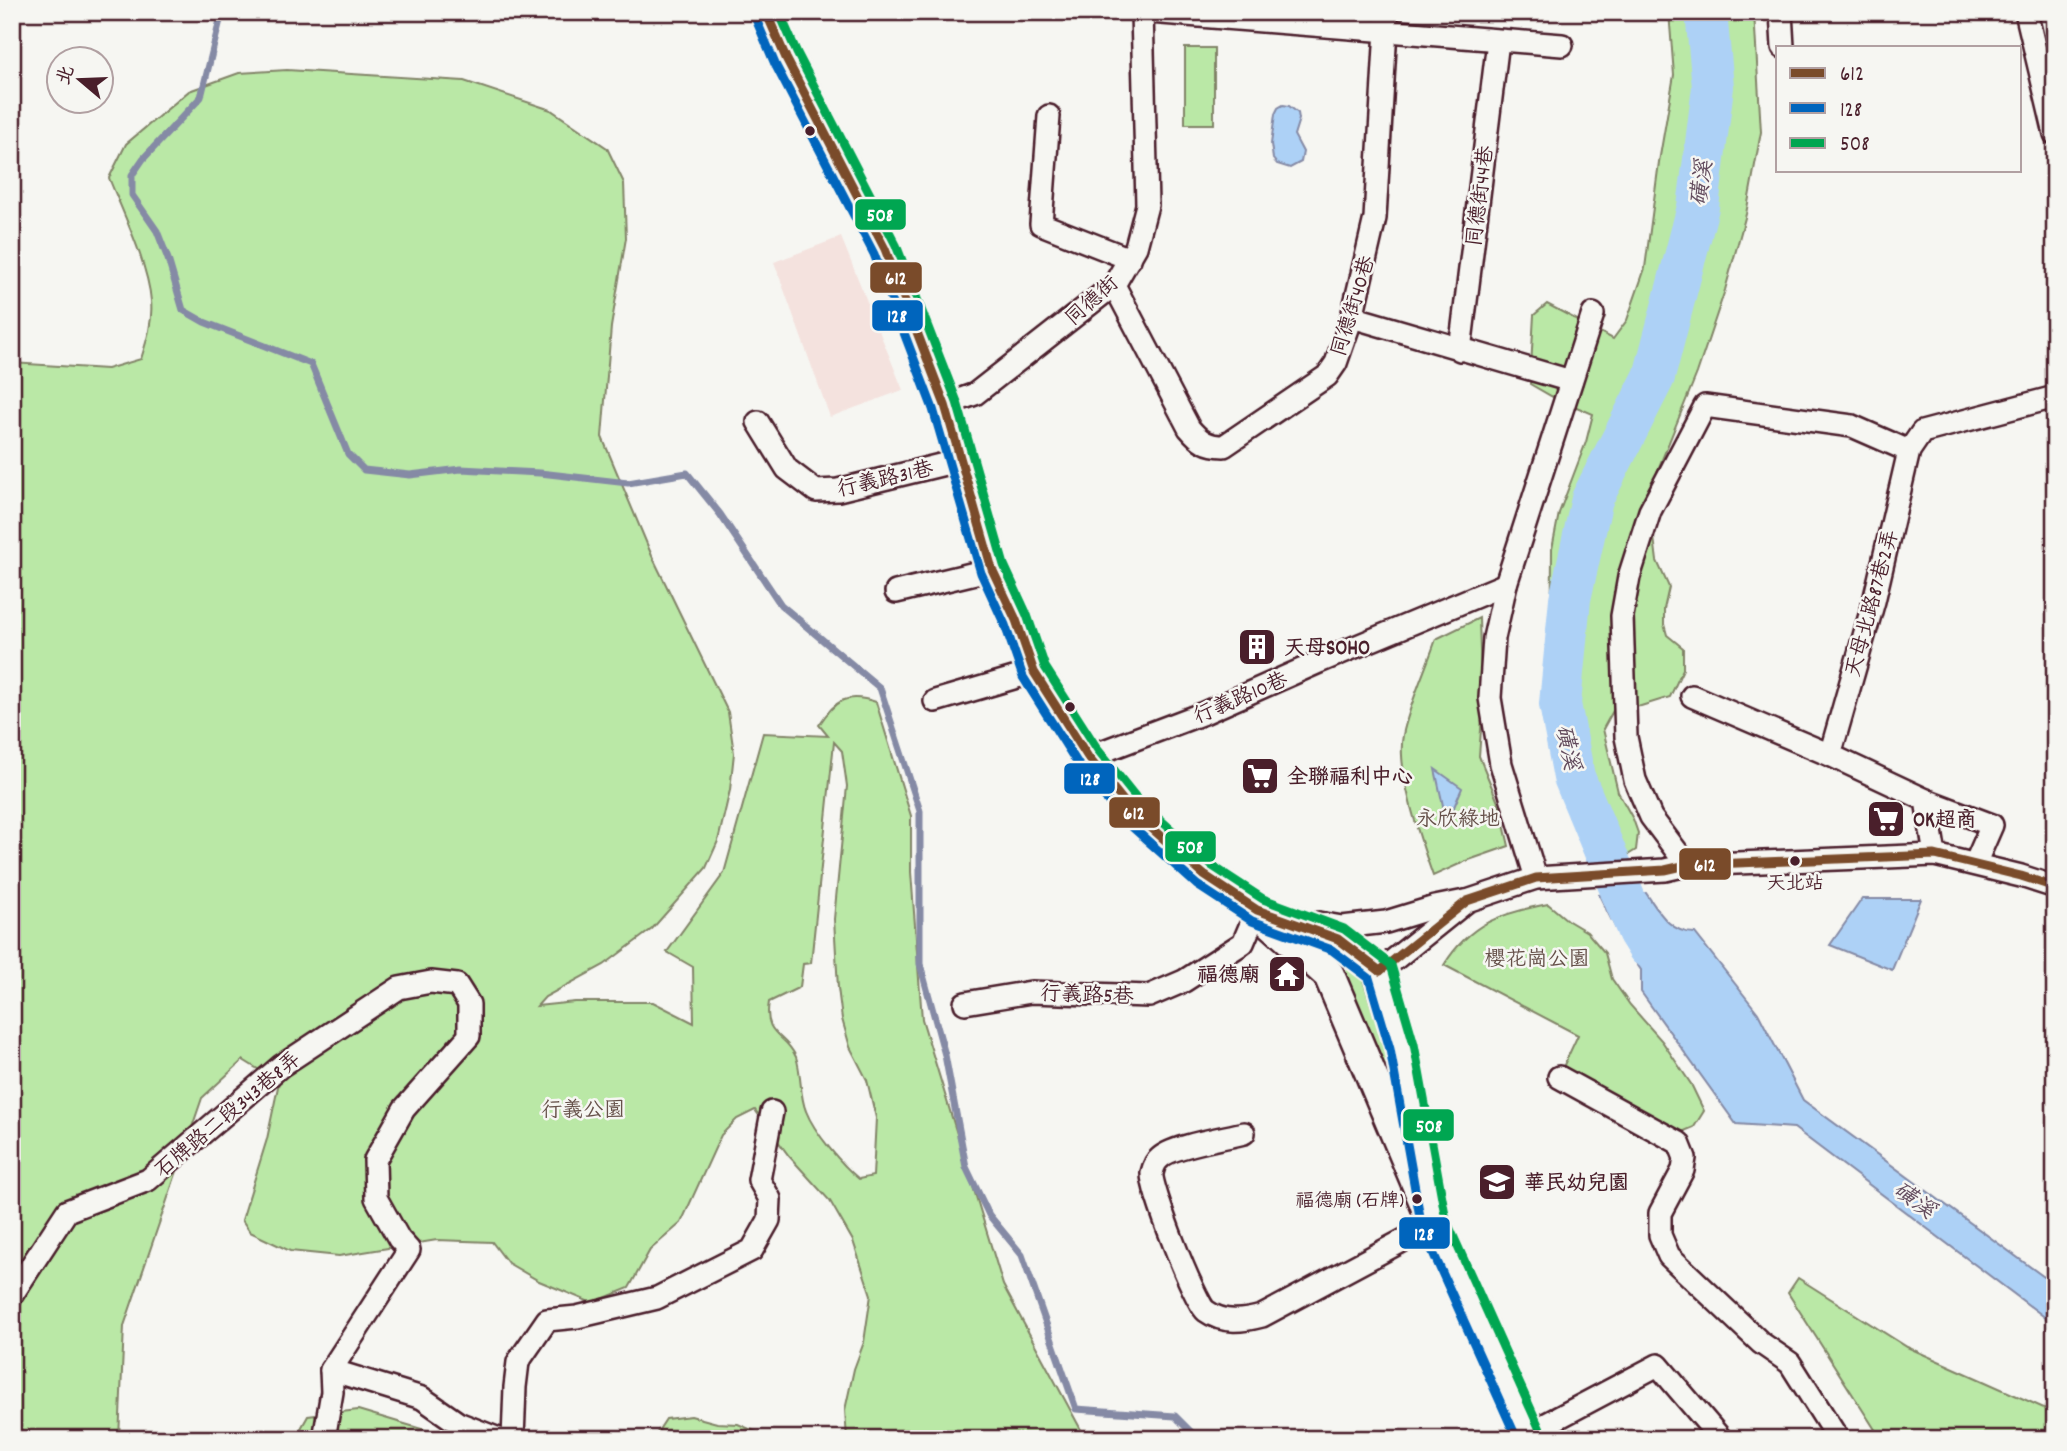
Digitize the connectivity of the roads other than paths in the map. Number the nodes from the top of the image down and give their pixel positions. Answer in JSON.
{"nodes":[{"id":1,"x":766,"y":12,"type":"edge"},
{"id":2,"x":1142,"y":12,"type":"edge"},
{"id":3,"x":1149,"y":12,"type":"edge"},
{"id":4,"x":1781,"y":12,"type":"edge"},
{"id":5,"x":2026,"y":12,"type":"edge"},
{"id":6,"x":1277,"y":17,"type":"edge"},
{"id":7,"x":1387,"y":22,"type":"edge"},
{"id":8,"x":1498,"y":41,"type":"junction"},
{"id":9,"x":1562,"y":45,"type":"dead end"},
{"id":10,"x":1783,"y":46,"type":"edge"},
{"id":11,"x":1049,"y":116,"type":"dead end"},
{"id":12,"x":2055,"y":134,"type":"edge"},
{"id":13,"x":1130,"y":259,"type":"junction"},
{"id":14,"x":1114,"y":285,"type":"junction"},
{"id":15,"x":1593,"y":314,"type":"dead end"},
{"id":16,"x":1352,"y":317,"type":"junction"},
{"id":17,"x":1460,"y":350,"type":"junction"},
{"id":18,"x":1571,"y":381,"type":"junction"},
{"id":19,"x":2055,"y":397,"type":"edge"},
{"id":20,"x":945,"y":405,"type":"junction"},
{"id":21,"x":758,"y":422,"type":"dead end"},
{"id":22,"x":1909,"y":451,"type":"junction"},
{"id":23,"x":961,"y":460,"type":"junction"},
{"id":24,"x":992,"y":569,"type":"junction"},
{"id":25,"x":1506,"y":584,"type":"junction"},
{"id":26,"x":896,"y":592,"type":"dead end"},
{"id":27,"x":1034,"y":672,"type":"junction"},
{"id":28,"x":1692,"y":696,"type":"dead end"},
{"id":29,"x":935,"y":701,"type":"dead end"},
{"id":30,"x":1830,"y":755,"type":"junction"},
{"id":31,"x":1088,"y":757,"type":"junction"},
{"id":32,"x":1926,"y":800,"type":"junction"},
{"id":33,"x":1935,"y":855,"type":"junction"},
{"id":34,"x":1975,"y":864,"type":"junction"},
{"id":35,"x":1687,"y":865,"type":"junction"},
{"id":36,"x":1536,"y":878,"type":"junction"},
{"id":37,"x":2055,"y":887,"type":"edge"},
{"id":38,"x":1467,"y":901,"type":"junction"},
{"id":39,"x":1257,"y":910,"type":"junction"},
{"id":40,"x":1380,"y":971,"type":"junction"},
{"id":41,"x":965,"y":1003,"type":"dead end"},
{"id":42,"x":1559,"y":1077,"type":"dead end"},
{"id":43,"x":772,"y":1112,"type":"dead end"},
{"id":44,"x":1244,"y":1133,"type":"dead end"},
{"id":45,"x":1434,"y":1224,"type":"junction"},
{"id":46,"x":12,"y":1295,"type":"edge"},
{"id":47,"x":331,"y":1370,"type":"junction"},
{"id":48,"x":1525,"y":1437,"type":"edge"},
{"id":49,"x":324,"y":1439,"type":"edge"},
{"id":50,"x":499,"y":1439,"type":"edge"},
{"id":51,"x":513,"y":1439,"type":"edge"},
{"id":52,"x":1721,"y":1439,"type":"edge"},
{"id":53,"x":1838,"y":1439,"type":"edge"}],
"edges":[{"from":1,"to":20,"type":"street"},
{"from":2,"to":13,"type":"street","name":"同德街"},
{"from":3,"to":6,"type":"street"},
{"from":4,"to":10,"type":"street"},
{"from":5,"to":12,"type":"street"},
{"from":6,"to":7,"type":"street"},
{"from":7,"to":8,"type":"street"},
{"from":7,"to":16,"type":"street","name":"同德街40巷"},
{"from":8,"to":9,"type":"street"},
{"from":8,"to":17,"type":"street","name":"同德街44巷"},
{"from":11,"to":13,"type":"street"},
{"from":13,"to":14,"type":"street","name":"同德街"},
{"from":14,"to":16,"type":"street","name":"同德街40巷"},
{"from":14,"to":20,"type":"street","name":"同德街"},
{"from":15,"to":18,"type":"street"},
{"from":16,"to":17,"type":"street"},
{"from":17,"to":18,"type":"street"},
{"from":18,"to":25,"type":"street"},
{"from":19,"to":22,"type":"street"},
{"from":20,"to":23,"type":"street"},
{"from":21,"to":23,"type":"street","name":"行義路31巷"},
{"from":22,"to":30,"type":"street","name":"天母北路87巷2弄"},
{"from":22,"to":35,"type":"street"},
{"from":23,"to":24,"type":"street"},
{"from":24,"to":26,"type":"street"},
{"from":24,"to":27,"type":"street"},
{"from":25,"to":31,"type":"street","name":"行義路10巷"},
{"from":25,"to":36,"type":"street"},
{"from":27,"to":29,"type":"street"},
{"from":27,"to":31,"type":"street"},
{"from":28,"to":30,"type":"street"},
{"from":30,"to":32,"type":"street"},
{"from":31,"to":39,"type":"street"},
{"from":32,"to":33,"type":"street"},
{"from":32,"to":34,"type":"street"},
{"from":33,"to":34,"type":"street"},
{"from":33,"to":35,"type":"street"},
{"from":34,"to":37,"type":"street"},
{"from":35,"to":36,"type":"street"},
{"from":36,"to":38,"type":"street"},
{"from":38,"to":39,"type":"street"},
{"from":38,"to":40,"type":"street"},
{"from":39,"to":40,"type":"street"},
{"from":39,"to":41,"type":"street","name":"行義路5巷"},
{"from":39,"to":45,"type":"street"},
{"from":40,"to":45,"type":"street"},
{"from":42,"to":53,"type":"street"},
{"from":43,"to":51,"type":"street"},
{"from":44,"to":45,"type":"street"},
{"from":45,"to":48,"type":"street"},
{"from":46,"to":47,"type":"street","name":"石牌路二段343巷8弄"},
{"from":47,"to":49,"type":"street"},
{"from":47,"to":50,"type":"street"},
{"from":48,"to":52,"type":"street"}]}
